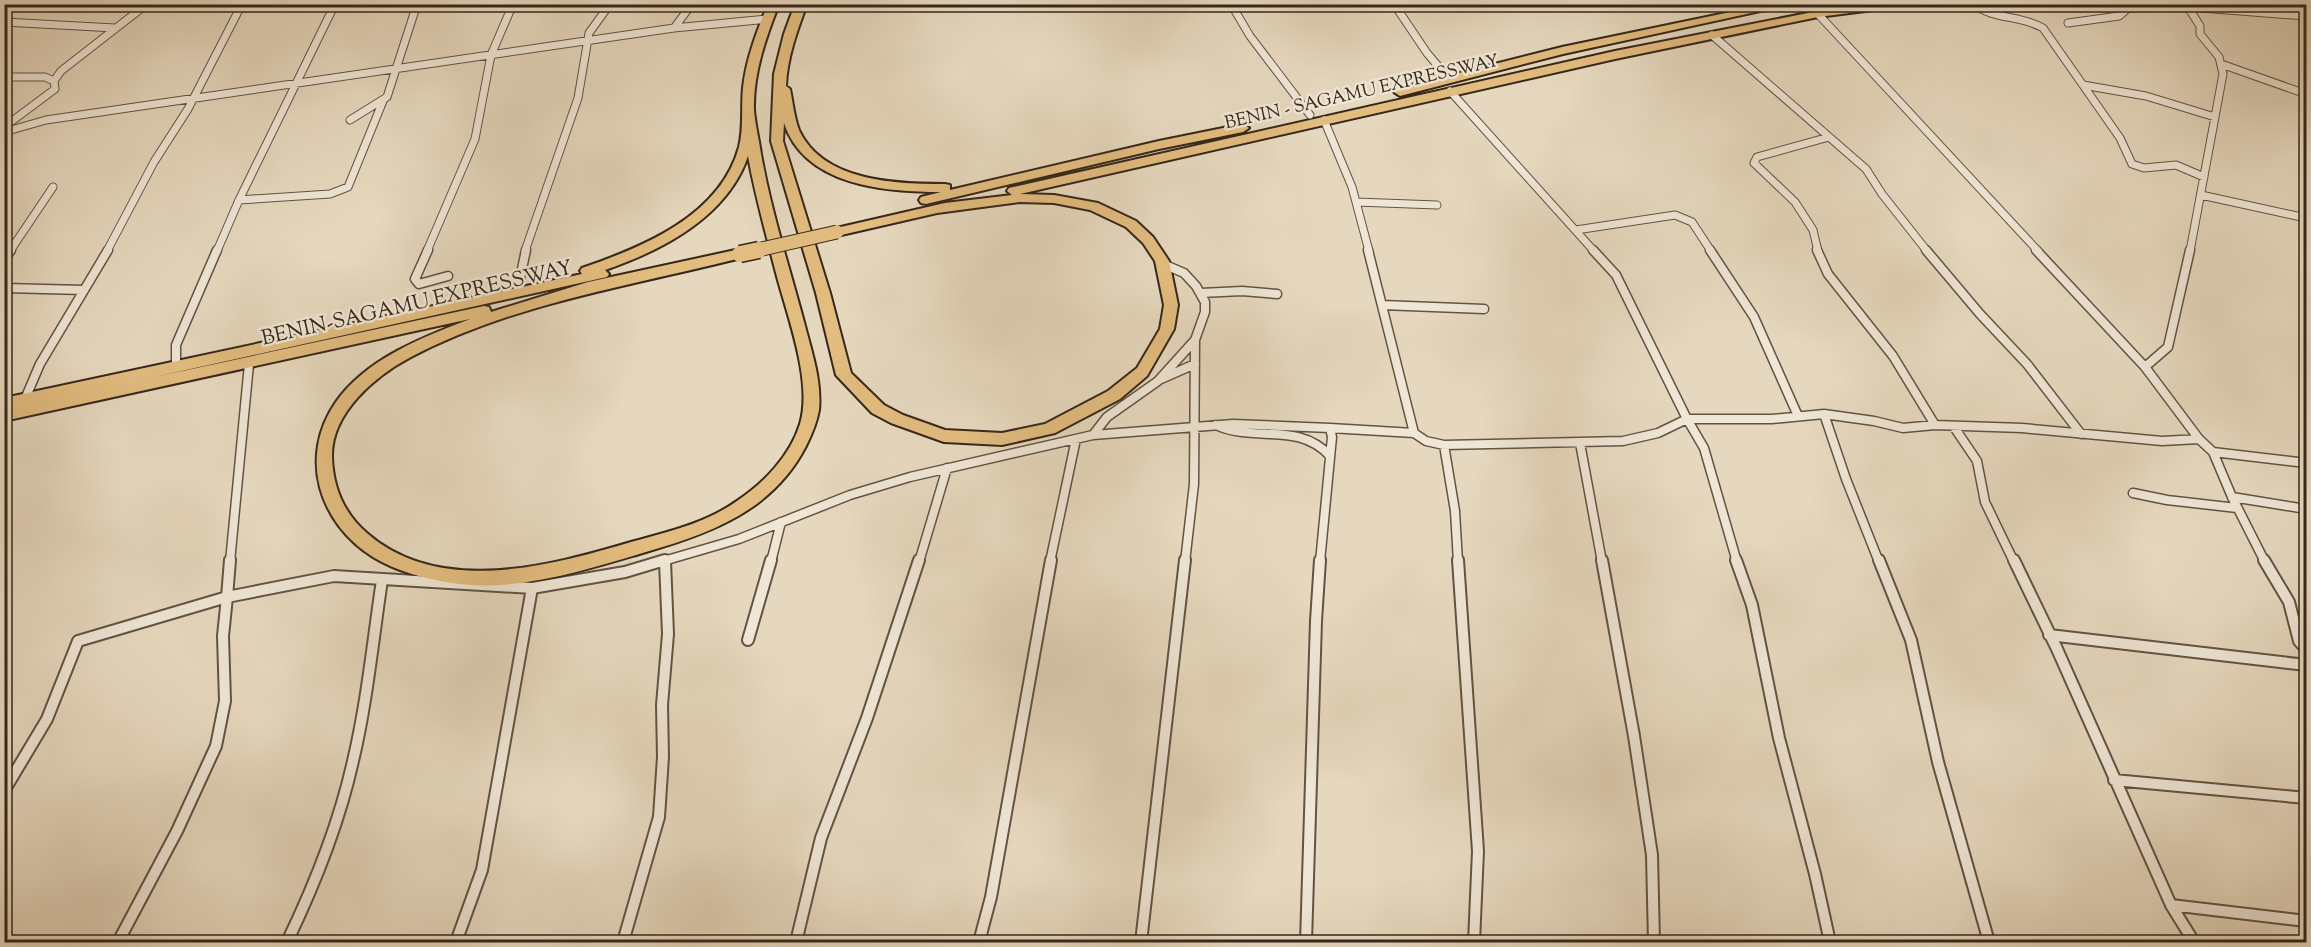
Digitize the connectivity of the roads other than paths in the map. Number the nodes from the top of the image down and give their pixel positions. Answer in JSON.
{"nodes":[{"id":1,"x":147,"y":4,"type":"edge"},
{"id":2,"x":242,"y":4,"type":"edge"},
{"id":3,"x":334,"y":4,"type":"edge"},
{"id":4,"x":417,"y":4,"type":"edge"},
{"id":5,"x":513,"y":4,"type":"edge"},
{"id":6,"x":610,"y":4,"type":"edge"},
{"id":7,"x":692,"y":4,"type":"edge"},
{"id":8,"x":774,"y":4,"type":"edge"},
{"id":9,"x":801,"y":4,"type":"edge"},
{"id":10,"x":1231,"y":4,"type":"edge"},
{"id":11,"x":1394,"y":4,"type":"edge"},
{"id":12,"x":1788,"y":4,"type":"edge"},
{"id":13,"x":1973,"y":4,"type":"edge"},
{"id":14,"x":2300,"y":4,"type":"edge"},
{"id":15,"x":1889,"y":5,"type":"edge"},
{"id":16,"x":2123,"y":6,"type":"edge"},
{"id":17,"x":2187,"y":6,"type":"edge"},
{"id":18,"x":1818,"y":14,"type":"junction"},
{"id":19,"x":2306,"y":14,"type":"edge"},
{"id":20,"x":768,"y":19,"type":"junction"},
{"id":21,"x":4,"y":22,"type":"edge"},
{"id":22,"x":2068,"y":23,"type":"dead end"},
{"id":23,"x":115,"y":28,"type":"junction"},
{"id":24,"x":674,"y":28,"type":"junction"},
{"id":25,"x":1712,"y":35,"type":"junction"},
{"id":26,"x":588,"y":41,"type":"junction"},
{"id":27,"x":491,"y":55,"type":"junction"},
{"id":28,"x":2224,"y":65,"type":"junction"},
{"id":29,"x":395,"y":69,"type":"junction"},
{"id":30,"x":780,"y":74,"type":"junction"},
{"id":31,"x":4,"y":77,"type":"edge"},
{"id":32,"x":54,"y":81,"type":"junction"},
{"id":33,"x":296,"y":83,"type":"junction"},
{"id":34,"x":1449,"y":85,"type":"junction"},
{"id":35,"x":2083,"y":85,"type":"junction"},
{"id":36,"x":2307,"y":94,"type":"edge"},
{"id":37,"x":192,"y":100,"type":"junction"},
{"id":38,"x":383,"y":101,"type":"junction"},
{"id":39,"x":33,"y":107,"type":"junction"},
{"id":40,"x":748,"y":112,"type":"junction"},
{"id":41,"x":1310,"y":115,"type":"junction"},
{"id":42,"x":2215,"y":117,"type":"junction"},
{"id":43,"x":46,"y":120,"type":"junction"},
{"id":44,"x":350,"y":120,"type":"dead end"},
{"id":45,"x":1324,"y":120,"type":"junction"},
{"id":46,"x":4,"y":129,"type":"edge"},
{"id":47,"x":1829,"y":137,"type":"junction"},
{"id":48,"x":1040,"y":173,"type":"junction"},
{"id":49,"x":2204,"y":177,"type":"junction"},
{"id":50,"x":53,"y":187,"type":"dead end"},
{"id":51,"x":2201,"y":195,"type":"junction"},
{"id":52,"x":239,"y":200,"type":"junction"},
{"id":53,"x":1356,"y":202,"type":"junction"},
{"id":54,"x":1437,"y":206,"type":"dead end"},
{"id":55,"x":936,"y":209,"type":"junction"},
{"id":56,"x":2307,"y":218,"type":"edge"},
{"id":57,"x":835,"y":227,"type":"junction"},
{"id":58,"x":1576,"y":230,"type":"junction"},
{"id":59,"x":739,"y":250,"type":"junction"},
{"id":60,"x":4,"y":260,"type":"edge"},
{"id":61,"x":1163,"y":264,"type":"junction"},
{"id":62,"x":448,"y":276,"type":"dead end"},
{"id":63,"x":598,"y":285,"type":"junction"},
{"id":64,"x":4,"y":288,"type":"edge"},
{"id":65,"x":84,"y":290,"type":"junction"},
{"id":66,"x":517,"y":292,"type":"junction"},
{"id":67,"x":1201,"y":293,"type":"junction"},
{"id":68,"x":1277,"y":294,"type":"dead end"},
{"id":69,"x":1382,"y":305,"type":"junction"},
{"id":70,"x":1484,"y":309,"type":"dead end"},
{"id":71,"x":1195,"y":340,"type":"junction"},
{"id":72,"x":249,"y":364,"type":"junction"},
{"id":73,"x":1195,"y":364,"type":"junction"},
{"id":74,"x":176,"y":366,"type":"junction"},
{"id":75,"x":2145,"y":367,"type":"junction"},
{"id":76,"x":1158,"y":381,"type":"junction"},
{"id":77,"x":25,"y":399,"type":"junction"},
{"id":78,"x":4,"y":404,"type":"edge"},
{"id":79,"x":1824,"y":414,"type":"junction"},
{"id":80,"x":4,"y":415,"type":"edge"},
{"id":81,"x":1798,"y":416,"type":"junction"},
{"id":82,"x":1688,"y":419,"type":"junction"},
{"id":83,"x":1216,"y":425,"type":"junction"},
{"id":84,"x":1935,"y":425,"type":"junction"},
{"id":85,"x":1196,"y":426,"type":"junction"},
{"id":86,"x":1954,"y":427,"type":"junction"},
{"id":87,"x":1330,"y":428,"type":"junction"},
{"id":88,"x":1414,"y":433,"type":"junction"},
{"id":89,"x":2081,"y":434,"type":"junction"},
{"id":90,"x":1093,"y":435,"type":"junction"},
{"id":91,"x":1076,"y":439,"type":"junction"},
{"id":92,"x":2199,"y":439,"type":"junction"},
{"id":93,"x":1580,"y":443,"type":"junction"},
{"id":94,"x":1444,"y":446,"type":"junction"},
{"id":95,"x":2213,"y":452,"type":"junction"},
{"id":96,"x":1330,"y":456,"type":"junction"},
{"id":97,"x":2307,"y":463,"type":"edge"},
{"id":98,"x":946,"y":468,"type":"junction"},
{"id":99,"x":2133,"y":493,"type":"dead end"},
{"id":100,"x":2232,"y":497,"type":"junction"},
{"id":101,"x":2237,"y":508,"type":"junction"},
{"id":102,"x":2307,"y":509,"type":"edge"},
{"id":103,"x":782,"y":522,"type":"junction"},
{"id":104,"x":665,"y":561,"type":"junction"},
{"id":105,"x":382,"y":580,"type":"junction"},
{"id":106,"x":532,"y":588,"type":"junction"},
{"id":107,"x":227,"y":597,"type":"junction"},
{"id":108,"x":2049,"y":635,"type":"junction"},
{"id":109,"x":748,"y":640,"type":"dead end"},
{"id":110,"x":2307,"y":649,"type":"edge"},
{"id":111,"x":2307,"y":665,"type":"edge"},
{"id":112,"x":2114,"y":780,"type":"junction"},
{"id":113,"x":4,"y":791,"type":"edge"},
{"id":114,"x":2307,"y":798,"type":"edge"},
{"id":115,"x":2171,"y":905,"type":"junction"},
{"id":116,"x":2307,"y":921,"type":"edge"},
{"id":117,"x":118,"y":942,"type":"edge"},
{"id":118,"x":287,"y":942,"type":"edge"},
{"id":119,"x":456,"y":942,"type":"edge"},
{"id":120,"x":623,"y":942,"type":"edge"},
{"id":121,"x":796,"y":942,"type":"edge"},
{"id":122,"x":978,"y":942,"type":"edge"},
{"id":123,"x":1141,"y":942,"type":"edge"},
{"id":124,"x":1306,"y":942,"type":"edge"},
{"id":125,"x":1474,"y":942,"type":"edge"},
{"id":126,"x":1654,"y":942,"type":"edge"},
{"id":127,"x":1830,"y":942,"type":"edge"},
{"id":128,"x":1989,"y":942,"type":"edge"},
{"id":129,"x":2194,"y":942,"type":"edge"}],
"edges":[{"from":1,"to":23,"type":"street"},
{"from":2,"to":37,"type":"street"},
{"from":3,"to":33,"type":"street"},
{"from":4,"to":29,"type":"street"},
{"from":5,"to":27,"type":"street"},
{"from":6,"to":26,"type":"street"},
{"from":7,"to":24,"type":"street"},
{"from":8,"to":20,"type":"highway"},
{"from":9,"to":30,"type":"highway"},
{"from":10,"to":41,"type":"street"},
{"from":11,"to":34,"type":"street"},
{"from":12,"to":34,"type":"highway"},
{"from":13,"to":35,"type":"street"},
{"from":14,"to":19,"type":"highway"},
{"from":15,"to":18,"type":"highway","name":"BENIN - SAGAMU EXPRESSWAY"},
{"from":16,"to":17,"type":"street"},
{"from":16,"to":22,"type":"street"},
{"from":17,"to":19,"type":"street"},
{"from":17,"to":28,"type":"street"},
{"from":18,"to":25,"type":"highway","name":"BENIN - SAGAMU EXPRESSWAY"},
{"from":18,"to":75,"type":"street"},
{"from":20,"to":24,"type":"street"},
{"from":20,"to":40,"type":"highway"},
{"from":21,"to":23,"type":"street"},
{"from":23,"to":32,"type":"street"},
{"from":24,"to":26,"type":"street"},
{"from":25,"to":34,"type":"highway","name":"BENIN - SAGAMU EXPRESSWAY"},
{"from":25,"to":47,"type":"street"},
{"from":26,"to":27,"type":"street"},
{"from":26,"to":66,"type":"street"},
{"from":27,"to":29,"type":"street"},
{"from":27,"to":62,"type":"street"},
{"from":28,"to":36,"type":"street"},
{"from":28,"to":42,"type":"street"},
{"from":29,"to":33,"type":"street"},
{"from":29,"to":38,"type":"street"},
{"from":30,"to":48,"type":"highway"},
{"from":30,"to":61,"type":"highway"},
{"from":31,"to":32,"type":"street"},
{"from":32,"to":39,"type":"street"},
{"from":33,"to":37,"type":"street"},
{"from":33,"to":52,"type":"street"},
{"from":34,"to":41,"type":"highway"},
{"from":34,"to":45,"type":"highway","name":"BENIN - SAGAMU EXPRESSWAY"},
{"from":34,"to":58,"type":"street"},
{"from":35,"to":42,"type":"street"},
{"from":35,"to":49,"type":"street"},
{"from":37,"to":43,"type":"street"},
{"from":37,"to":65,"type":"street"},
{"from":38,"to":44,"type":"street"},
{"from":38,"to":52,"type":"street"},
{"from":39,"to":43,"type":"street"},
{"from":39,"to":46,"type":"street"},
{"from":40,"to":63,"type":"highway"},
{"from":40,"to":66,"type":"highway"},
{"from":41,"to":48,"type":"highway"},
{"from":42,"to":49,"type":"street"},
{"from":43,"to":46,"type":"street"},
{"from":45,"to":53,"type":"street"},
{"from":45,"to":55,"type":"highway","name":"BENIN - SAGAMU EXPRESSWAY"},
{"from":47,"to":84,"type":"street"},
{"from":47,"to":89,"type":"street"},
{"from":48,"to":57,"type":"highway"},
{"from":49,"to":51,"type":"street"},
{"from":50,"to":60,"type":"street"},
{"from":51,"to":56,"type":"street"},
{"from":51,"to":75,"type":"street"},
{"from":52,"to":74,"type":"street"},
{"from":53,"to":54,"type":"street"},
{"from":53,"to":69,"type":"street"},
{"from":55,"to":57,"type":"highway","name":"BENIN - SAGAMU EXPRESSWAY"},
{"from":55,"to":61,"type":"highway"},
{"from":57,"to":59,"type":"highway","name":"BENIN-SAGAMU EXPRESSWAY","bridge":true},
{"from":58,"to":81,"type":"street"},
{"from":58,"to":82,"type":"street"},
{"from":59,"to":63,"type":"highway","name":"BENIN-SAGAMU EXPRESSWAY"},
{"from":59,"to":66,"type":"highway"},
{"from":61,"to":67,"type":"street"},
{"from":63,"to":72,"type":"highway","name":"BENIN-SAGAMU EXPRESSWAY"},
{"from":64,"to":65,"type":"street"},
{"from":65,"to":77,"type":"street"},
{"from":66,"to":74,"type":"highway"},
{"from":67,"to":68,"type":"street"},
{"from":67,"to":71,"type":"street"},
{"from":69,"to":70,"type":"street"},
{"from":69,"to":88,"type":"street"},
{"from":71,"to":73,"type":"street"},
{"from":71,"to":76,"type":"street"},
{"from":72,"to":80,"type":"highway","name":"BENIN-SAGAMU EXPRESSWAY"},
{"from":72,"to":107,"type":"street"},
{"from":73,"to":76,"type":"street"},
{"from":73,"to":85,"type":"street"},
{"from":74,"to":77,"type":"highway"},
{"from":75,"to":92,"type":"street"},
{"from":76,"to":90,"type":"street"},
{"from":77,"to":78,"type":"highway"},
{"from":79,"to":81,"type":"street"},
{"from":79,"to":84,"type":"street"},
{"from":79,"to":128,"type":"street"},
{"from":81,"to":82,"type":"street"},
{"from":82,"to":93,"type":"street"},
{"from":82,"to":127,"type":"street"},
{"from":83,"to":85,"type":"street"},
{"from":83,"to":87,"type":"street"},
{"from":83,"to":96,"type":"street"},
{"from":84,"to":86,"type":"street"},
{"from":85,"to":90,"type":"street"},
{"from":85,"to":123,"type":"street"},
{"from":86,"to":89,"type":"street"},
{"from":86,"to":108,"type":"street"},
{"from":87,"to":88,"type":"street"},
{"from":87,"to":96,"type":"street"},
{"from":88,"to":94,"type":"street"},
{"from":89,"to":92,"type":"street"},
{"from":90,"to":91,"type":"street"},
{"from":91,"to":98,"type":"street"},
{"from":91,"to":122,"type":"street"},
{"from":92,"to":95,"type":"street"},
{"from":93,"to":94,"type":"street"},
{"from":93,"to":126,"type":"street"},
{"from":94,"to":125,"type":"street"},
{"from":95,"to":97,"type":"street"},
{"from":95,"to":100,"type":"street"},
{"from":96,"to":124,"type":"street"},
{"from":98,"to":103,"type":"street"},
{"from":98,"to":121,"type":"street"},
{"from":99,"to":101,"type":"street"},
{"from":100,"to":101,"type":"street"},
{"from":100,"to":102,"type":"street"},
{"from":101,"to":110,"type":"street"},
{"from":103,"to":104,"type":"street"},
{"from":103,"to":109,"type":"street"},
{"from":104,"to":106,"type":"street"},
{"from":104,"to":120,"type":"street"},
{"from":105,"to":106,"type":"street"},
{"from":105,"to":107,"type":"street"},
{"from":105,"to":118,"type":"street"},
{"from":106,"to":119,"type":"street"},
{"from":107,"to":113,"type":"street"},
{"from":107,"to":117,"type":"street"},
{"from":108,"to":111,"type":"street"},
{"from":108,"to":112,"type":"street"},
{"from":112,"to":114,"type":"street"},
{"from":112,"to":115,"type":"street"},
{"from":115,"to":116,"type":"street"},
{"from":115,"to":129,"type":"street"}]}
